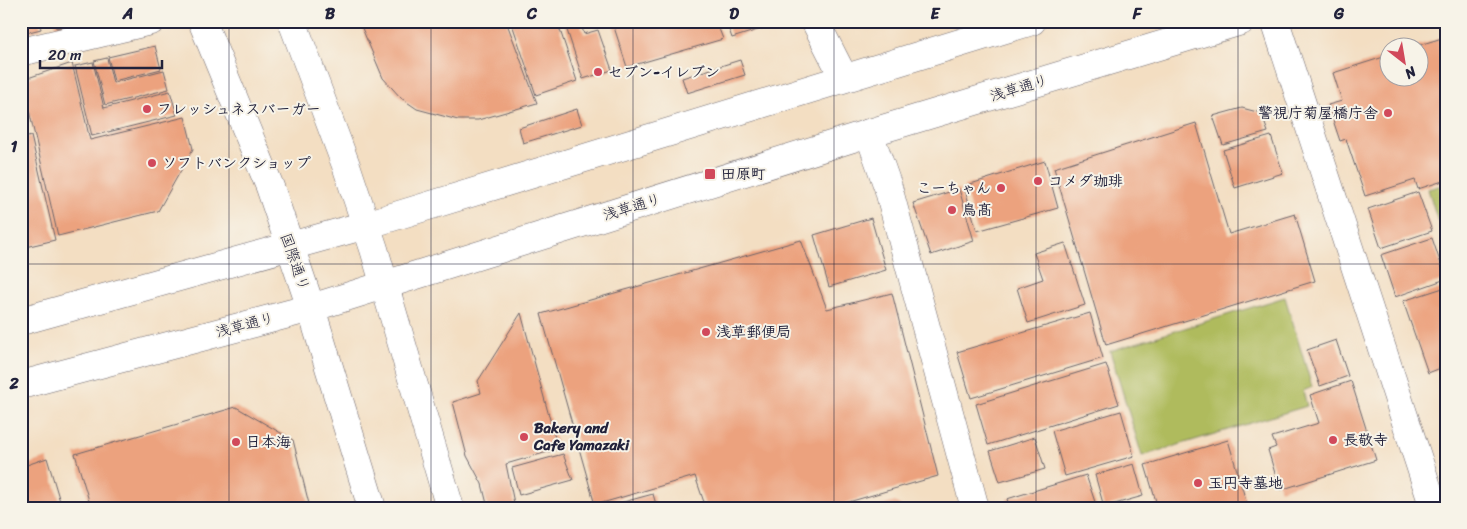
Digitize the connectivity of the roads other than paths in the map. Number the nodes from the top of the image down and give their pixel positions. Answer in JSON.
{"nodes":[{"id":1,"x":151,"y":21,"type":"edge"},
{"id":2,"x":202,"y":21,"type":"edge"},
{"id":3,"x":292,"y":21,"type":"edge"},
{"id":4,"x":815,"y":21,"type":"edge"},
{"id":5,"x":1032,"y":21,"type":"edge"},
{"id":6,"x":1241,"y":21,"type":"edge"},
{"id":7,"x":1274,"y":21,"type":"edge"},
{"id":8,"x":21,"y":52,"type":"edge"},
{"id":9,"x":844,"y":78,"type":"junction"},
{"id":10,"x":869,"y":133,"type":"junction"},
{"id":11,"x":366,"y":225,"type":"junction"},
{"id":12,"x":290,"y":246,"type":"junction"},
{"id":13,"x":385,"y":284,"type":"junction"},
{"id":14,"x":311,"y":308,"type":"junction"},
{"id":15,"x":21,"y":321,"type":"edge"},
{"id":16,"x":21,"y":386,"type":"edge"},
{"id":17,"x":372,"y":508,"type":"edge"},
{"id":18,"x":450,"y":508,"type":"edge"},
{"id":19,"x":975,"y":508,"type":"edge"},
{"id":20,"x":1434,"y":508,"type":"edge"}],
"edges":[{"from":1,"to":8,"type":"main road"},
{"from":2,"to":12,"type":"main road","name":"国際通り"},
{"from":3,"to":11,"type":"main road"},
{"from":4,"to":9,"type":"main road"},
{"from":5,"to":9,"type":"main road"},
{"from":6,"to":10,"type":"main road","name":"浅草通り"},
{"from":7,"to":20,"type":"main road"},
{"from":9,"to":11,"type":"main road"},
{"from":10,"to":13,"type":"main road","name":"浅草通り"},
{"from":10,"to":19,"type":"main road"},
{"from":11,"to":12,"type":"main road"},
{"from":11,"to":13,"type":"main road"},
{"from":12,"to":14,"type":"main road","name":"国際通り"},
{"from":12,"to":15,"type":"main road"},
{"from":13,"to":14,"type":"main road","name":"浅草通り"},
{"from":13,"to":18,"type":"main road"},
{"from":14,"to":16,"type":"main road","name":"浅草通り"},
{"from":14,"to":17,"type":"main road","name":"国際通り"}]}
